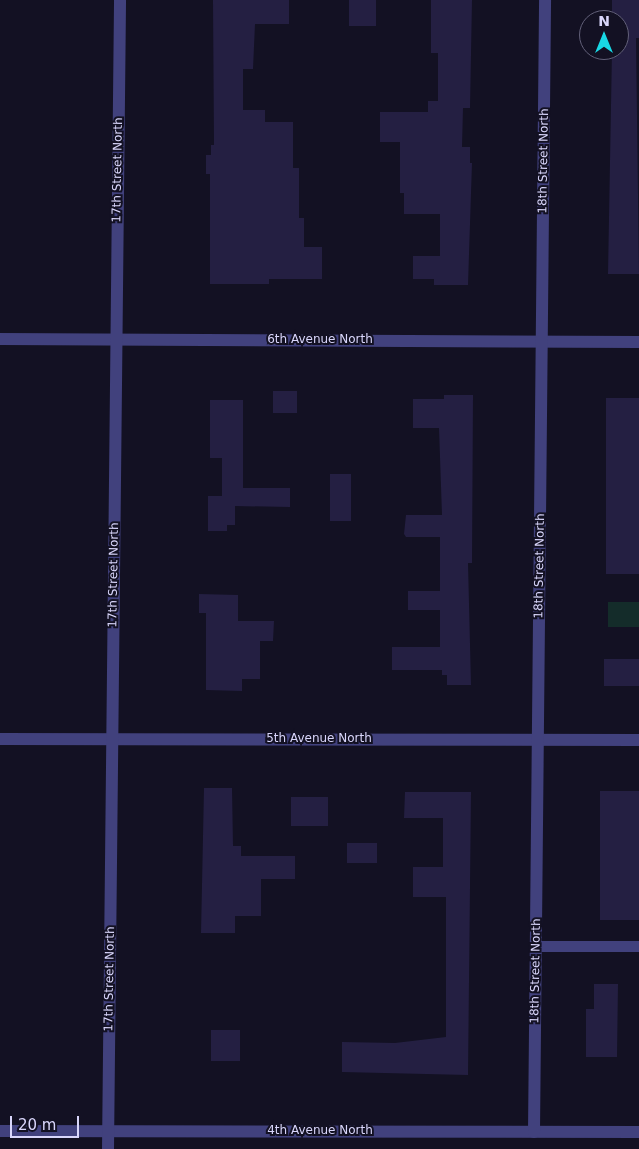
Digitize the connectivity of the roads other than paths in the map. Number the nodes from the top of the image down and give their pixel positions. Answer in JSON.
{"nodes":[{"id":1,"x":120,"y":0,"type":"edge"},
{"id":2,"x":545,"y":0,"type":"edge"},
{"id":3,"x":0,"y":339,"type":"edge"},
{"id":4,"x":116,"y":340,"type":"junction"},
{"id":5,"x":542,"y":341,"type":"junction"},
{"id":6,"x":639,"y":342,"type":"edge"},
{"id":7,"x":0,"y":739,"type":"edge"},
{"id":8,"x":112,"y":739,"type":"junction"},
{"id":9,"x":538,"y":740,"type":"junction"},
{"id":10,"x":639,"y":740,"type":"edge"},
{"id":11,"x":536,"y":946,"type":"junction"},
{"id":12,"x":639,"y":946,"type":"edge"},
{"id":13,"x":0,"y":1131,"type":"edge"},
{"id":14,"x":108,"y":1131,"type":"junction"},
{"id":15,"x":534,"y":1132,"type":"junction"},
{"id":16,"x":639,"y":1132,"type":"edge"},
{"id":17,"x":108,"y":1149,"type":"edge"}],
"edges":[{"from":1,"to":4,"type":"street","name":"17th Street North"},
{"from":2,"to":5,"type":"street","name":"18th Street North"},
{"from":3,"to":4,"type":"street","name":"6th Avenue North"},
{"from":4,"to":5,"type":"street","name":"6th Avenue North"},
{"from":4,"to":8,"type":"street","name":"17th Street North"},
{"from":5,"to":6,"type":"street","name":"6th Avenue North"},
{"from":5,"to":9,"type":"street","name":"18th Street North"},
{"from":7,"to":8,"type":"street","name":"5th Avenue North"},
{"from":8,"to":9,"type":"street","name":"5th Avenue North"},
{"from":8,"to":14,"type":"street","name":"17th Street North"},
{"from":9,"to":10,"type":"street","name":"5th Avenue North"},
{"from":9,"to":11,"type":"street","name":"18th Street North"},
{"from":11,"to":12,"type":"lane"},
{"from":11,"to":15,"type":"street","name":"18th Street North"},
{"from":13,"to":14,"type":"street","name":"4th Avenue North"},
{"from":14,"to":15,"type":"street","name":"4th Avenue North"},
{"from":14,"to":17,"type":"street","name":"17th Street North"},
{"from":15,"to":16,"type":"street","name":"4th Avenue North"}]}
